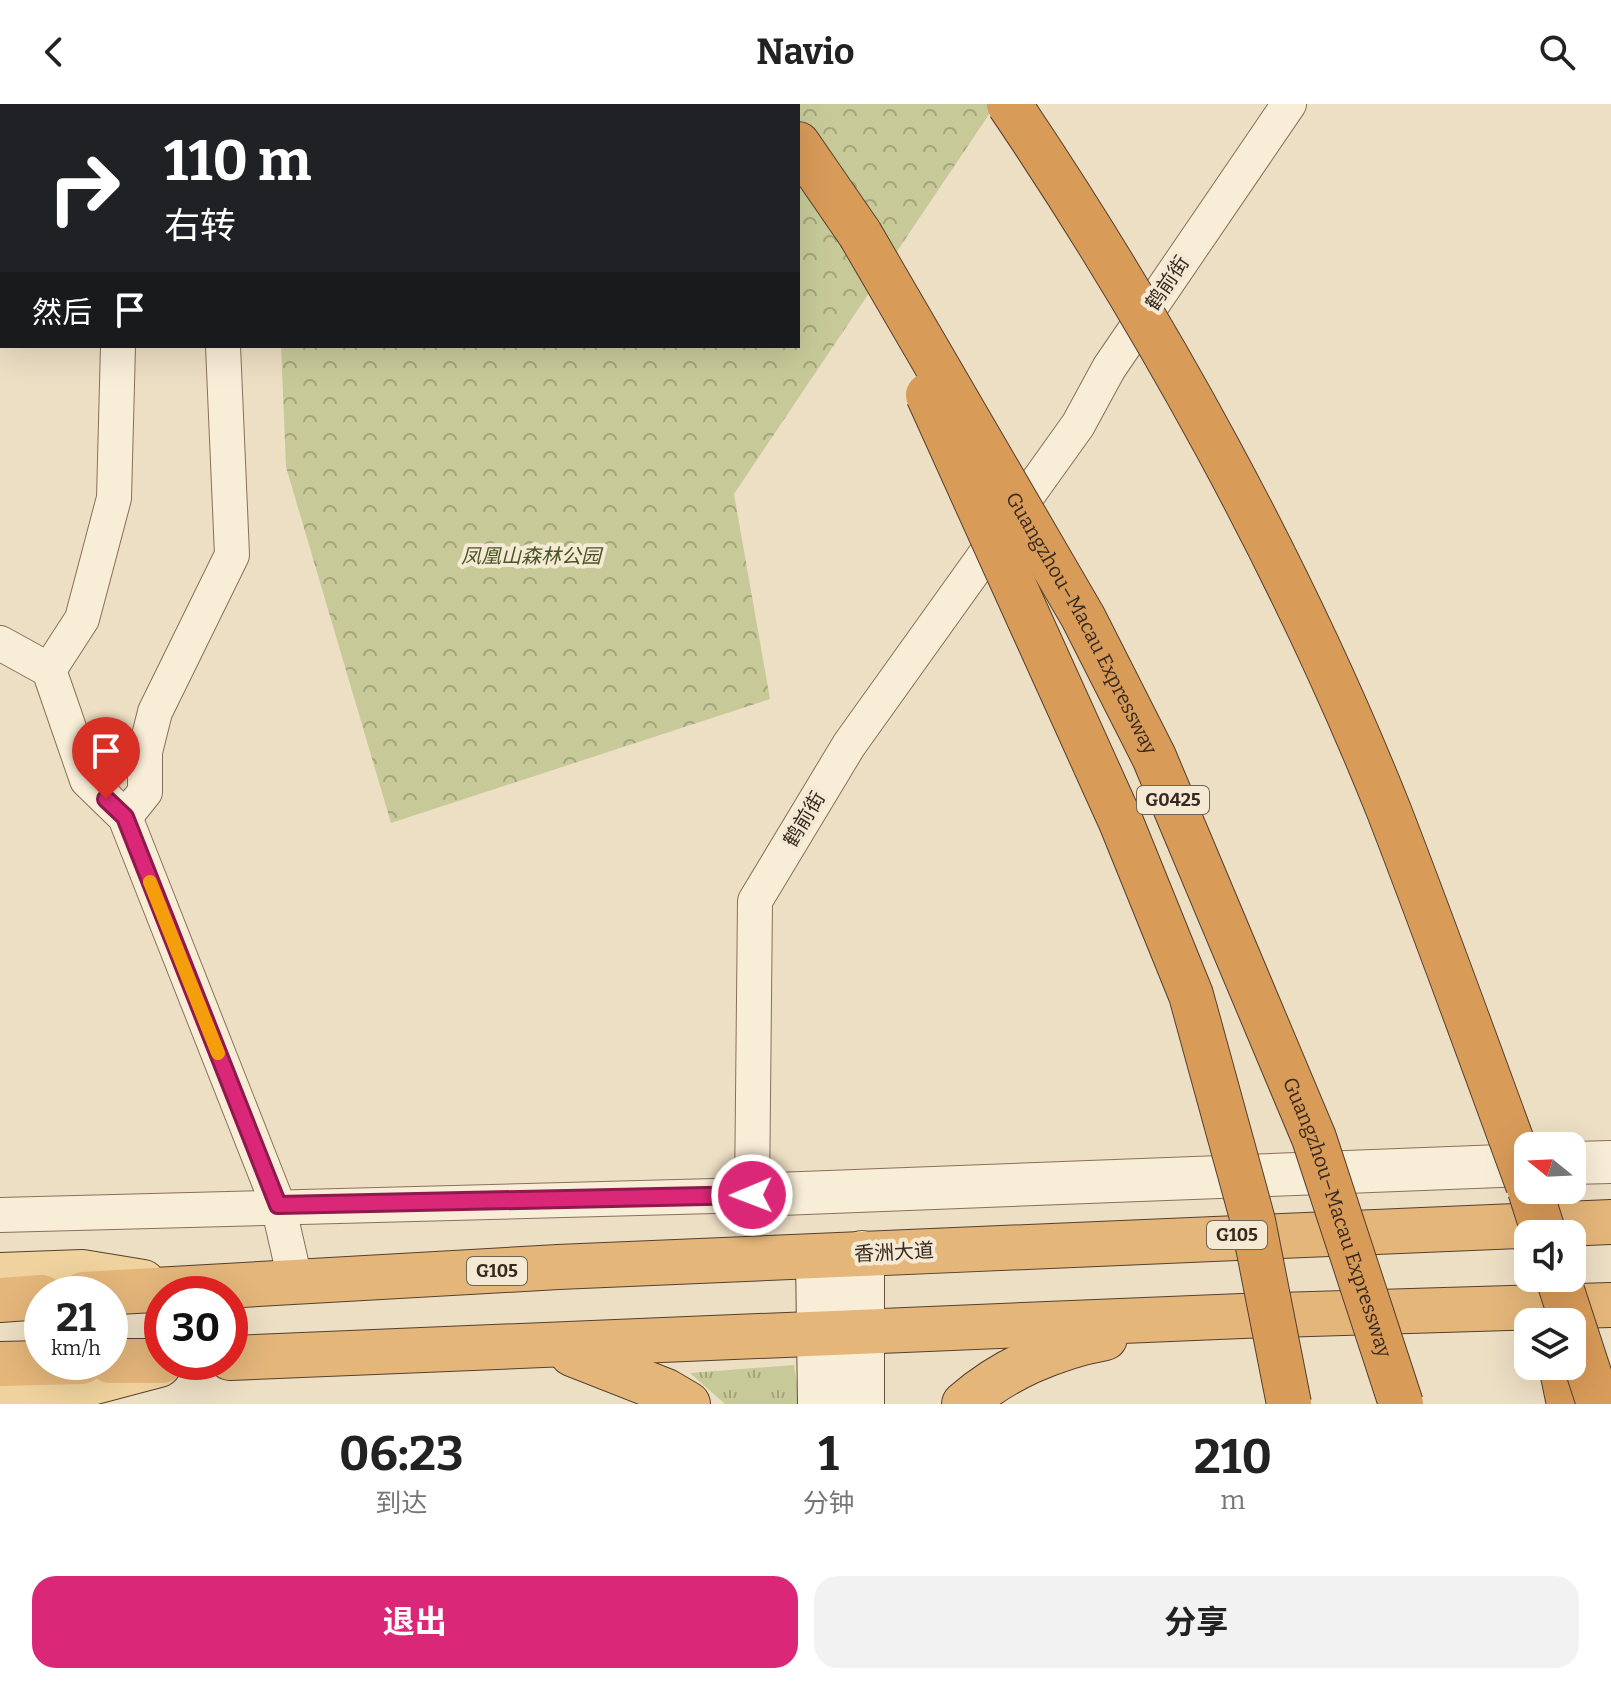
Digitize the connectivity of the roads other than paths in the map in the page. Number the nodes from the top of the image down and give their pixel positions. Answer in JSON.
{"nodes":[{"id":1,"x":1009,"y":104,"type":"edge"},
{"id":2,"x":1289,"y":104,"type":"edge"},
{"id":3,"x":800,"y":147,"type":"edge"},
{"id":4,"x":860,"y":234,"type":"junction"},
{"id":5,"x":118,"y":348,"type":"edge"},
{"id":6,"x":223,"y":348,"type":"edge"},
{"id":7,"x":0,"y":643,"type":"edge"},
{"id":8,"x":49,"y":670,"type":"junction"},
{"id":9,"x":125,"y":817,"type":"junction"},
{"id":10,"x":1514,"y":1148,"type":"edge"},
{"id":11,"x":1611,"y":1162,"type":"edge"},
{"id":12,"x":1586,"y":1163,"type":"edge"},
{"id":13,"x":1514,"y":1166,"type":"edge"},
{"id":14,"x":752,"y":1195,"type":"junction"},
{"id":15,"x":278,"y":1205,"type":"junction"},
{"id":16,"x":0,"y":1215,"type":"edge"},
{"id":17,"x":1611,"y":1222,"type":"edge"},
{"id":18,"x":862,"y":1253,"type":"junction"},
{"id":19,"x":818,"y":1256,"type":"junction"},
{"id":20,"x":0,"y":1275,"type":"edge"},
{"id":21,"x":144,"y":1282,"type":"edge"},
{"id":22,"x":296,"y":1284,"type":"junction"},
{"id":23,"x":248,"y":1286,"type":"edge"},
{"id":24,"x":1563,"y":1292,"type":"edge"},
{"id":25,"x":24,"y":1298,"type":"edge"},
{"id":26,"x":0,"y":1300,"type":"edge"},
{"id":27,"x":1611,"y":1305,"type":"edge"},
{"id":28,"x":1242,"y":1316,"type":"junction"},
{"id":29,"x":862,"y":1333,"type":"junction"},
{"id":30,"x":818,"y":1335,"type":"junction"},
{"id":31,"x":555,"y":1347,"type":"junction"},
{"id":32,"x":248,"y":1357,"type":"edge"},
{"id":33,"x":24,"y":1363,"type":"edge"},
{"id":34,"x":0,"y":1364,"type":"edge"},
{"id":35,"x":144,"y":1369,"type":"edge"},
{"id":36,"x":1564,"y":1380,"type":"edge"},
{"id":37,"x":0,"y":1391,"type":"edge"},
{"id":38,"x":688,"y":1404,"type":"edge"},
{"id":39,"x":820,"y":1404,"type":"edge"},
{"id":40,"x":862,"y":1404,"type":"edge"},
{"id":41,"x":964,"y":1404,"type":"edge"},
{"id":42,"x":1289,"y":1404,"type":"edge"},
{"id":43,"x":1401,"y":1404,"type":"edge"},
{"id":44,"x":1569,"y":1404,"type":"edge"},
{"id":45,"x":1599,"y":1404,"type":"edge"}],
"edges":[{"from":1,"to":10,"type":"highway","bridge":true},
{"from":2,"to":14,"type":"street","name":"鹤前街"},
{"from":3,"to":4,"type":"highway","name":"Guangzhou–Macau Expressway","number":"G0425"},
{"from":4,"to":42,"type":"highway","bridge":true},
{"from":4,"to":43,"type":"highway","name":"Guangzhou–Macau Expressway","number":"G0425","bridge":true},
{"from":5,"to":8,"type":"street"},
{"from":6,"to":9,"type":"street"},
{"from":7,"to":8,"type":"street"},
{"from":8,"to":9,"type":"street"},
{"from":9,"to":15,"type":"street"},
{"from":11,"to":12,"type":"street"},
{"from":13,"to":14,"type":"street"},
{"from":14,"to":15,"type":"street"},
{"from":15,"to":16,"type":"street"},
{"from":15,"to":22,"type":"street"},
{"from":17,"to":18,"type":"highway","name":"香洲大道","number":"G105"},
{"from":18,"to":19,"type":"highway","name":"香洲大道","number":"G105"},
{"from":18,"to":29,"type":"main road"},
{"from":19,"to":22,"type":"highway","name":"香洲大道","number":"G105"},
{"from":19,"to":30,"type":"main road"},
{"from":20,"to":21,"type":"main road"},
{"from":22,"to":23,"type":"highway","name":"香洲大道","number":"G105"},
{"from":24,"to":45,"type":"highway","bridge":true},
{"from":25,"to":26,"type":"highway"},
{"from":27,"to":28,"type":"highway"},
{"from":28,"to":29,"type":"highway"},
{"from":28,"to":41,"type":"highway"},
{"from":29,"to":30,"type":"highway"},
{"from":29,"to":40,"type":"main road"},
{"from":30,"to":31,"type":"highway"},
{"from":30,"to":39,"type":"main road"},
{"from":31,"to":32,"type":"highway"},
{"from":31,"to":38,"type":"highway"},
{"from":33,"to":34,"type":"highway"},
{"from":35,"to":37,"type":"main road"},
{"from":36,"to":44,"type":"highway"}]}
